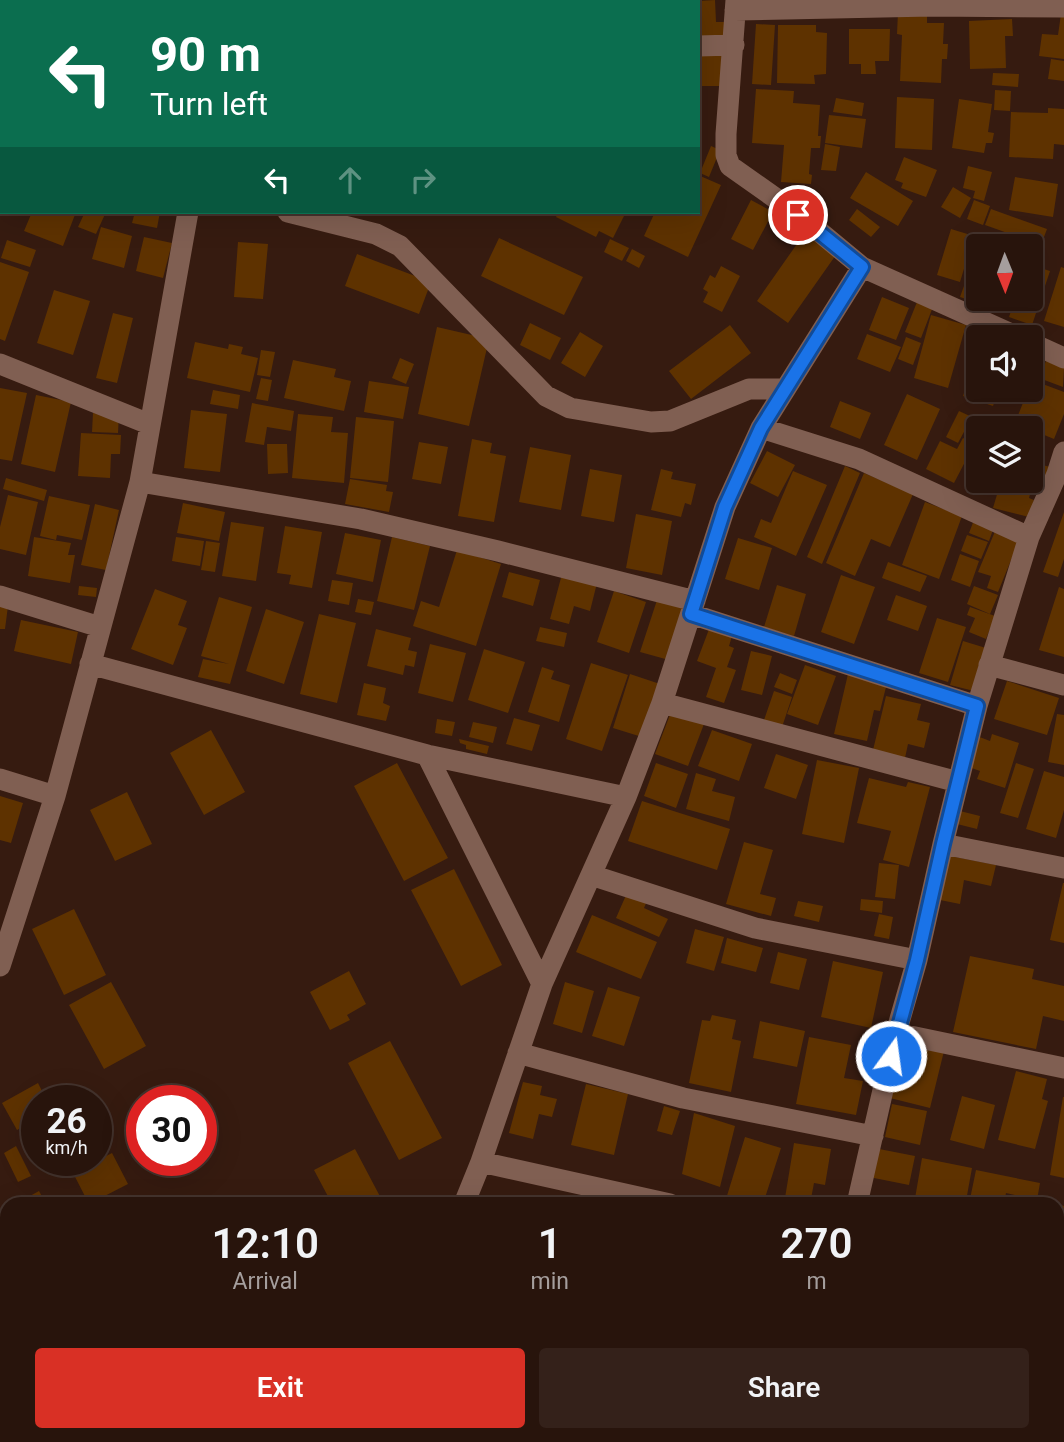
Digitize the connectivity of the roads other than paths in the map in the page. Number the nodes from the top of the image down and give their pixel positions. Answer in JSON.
{"nodes":[{"id":1,"x":736,"y":5,"type":"edge"},
{"id":2,"x":1064,"y":7,"type":"edge"},
{"id":3,"x":734,"y":45,"type":"junction"},
{"id":4,"x":700,"y":46,"type":"edge"},
{"id":5,"x":188,"y":214,"type":"edge"},
{"id":6,"x":296,"y":214,"type":"edge"},
{"id":7,"x":862,"y":267,"type":"junction"},
{"id":8,"x":991,"y":325,"type":"edge"},
{"id":9,"x":1043,"y":348,"type":"edge"},
{"id":10,"x":1064,"y":358,"type":"edge"},
{"id":11,"x":0,"y":364,"type":"edge"},
{"id":12,"x":785,"y":390,"type":"junction"},
{"id":13,"x":149,"y":424,"type":"junction"},
{"id":14,"x":761,"y":428,"type":"junction"},
{"id":15,"x":1064,"y":452,"type":"edge"},
{"id":16,"x":1060,"y":475,"type":"edge"},
{"id":17,"x":140,"y":482,"type":"junction"},
{"id":18,"x":1029,"y":537,"type":"junction"},
{"id":19,"x":0,"y":596,"type":"edge"},
{"id":20,"x":693,"y":607,"type":"junction"},
{"id":21,"x":100,"y":627,"type":"junction"},
{"id":22,"x":90,"y":664,"type":"junction"},
{"id":23,"x":989,"y":665,"type":"junction"},
{"id":24,"x":1064,"y":685,"type":"edge"},
{"id":25,"x":662,"y":703,"type":"junction"},
{"id":26,"x":977,"y":706,"type":"junction"},
{"id":27,"x":427,"y":755,"type":"junction"},
{"id":28,"x":0,"y":779,"type":"edge"},
{"id":29,"x":958,"y":782,"type":"junction"},
{"id":30,"x":55,"y":796,"type":"junction"},
{"id":31,"x":625,"y":797,"type":"junction"},
{"id":32,"x":943,"y":844,"type":"junction"},
{"id":33,"x":1064,"y":868,"type":"edge"},
{"id":34,"x":591,"y":875,"type":"junction"},
{"id":35,"x":917,"y":960,"type":"junction"},
{"id":36,"x":0,"y":966,"type":"edge"},
{"id":37,"x":541,"y":984,"type":"junction"},
{"id":38,"x":896,"y":1033,"type":"junction"},
{"id":39,"x":518,"y":1053,"type":"junction"},
{"id":40,"x":1064,"y":1068,"type":"edge"},
{"id":41,"x":873,"y":1136,"type":"junction"},
{"id":42,"x":481,"y":1163,"type":"junction"},
{"id":43,"x":467,"y":1197,"type":"edge"},
{"id":44,"x":638,"y":1197,"type":"edge"},
{"id":45,"x":859,"y":1197,"type":"edge"}],
"edges":[{"from":1,"to":2,"type":"street"},
{"from":1,"to":3,"type":"street"},
{"from":3,"to":4,"type":"street"},
{"from":3,"to":7,"type":"street"},
{"from":5,"to":13,"type":"street"},
{"from":6,"to":12,"type":"street"},
{"from":7,"to":8,"type":"street"},
{"from":7,"to":12,"type":"street"},
{"from":9,"to":10,"type":"street"},
{"from":11,"to":13,"type":"street"},
{"from":12,"to":14,"type":"street"},
{"from":13,"to":17,"type":"street"},
{"from":14,"to":18,"type":"street"},
{"from":14,"to":20,"type":"street"},
{"from":15,"to":16,"type":"street"},
{"from":16,"to":18,"type":"street"},
{"from":17,"to":20,"type":"street"},
{"from":17,"to":21,"type":"street"},
{"from":18,"to":23,"type":"street"},
{"from":19,"to":21,"type":"street"},
{"from":20,"to":25,"type":"street"},
{"from":20,"to":26,"type":"street"},
{"from":21,"to":22,"type":"street"},
{"from":22,"to":27,"type":"street"},
{"from":22,"to":30,"type":"street"},
{"from":23,"to":24,"type":"street"},
{"from":23,"to":26,"type":"street"},
{"from":25,"to":29,"type":"street"},
{"from":25,"to":31,"type":"street"},
{"from":26,"to":29,"type":"street"},
{"from":27,"to":31,"type":"street"},
{"from":27,"to":37,"type":"street"},
{"from":28,"to":30,"type":"street"},
{"from":29,"to":32,"type":"street"},
{"from":30,"to":36,"type":"street"},
{"from":31,"to":34,"type":"street"},
{"from":32,"to":33,"type":"street"},
{"from":32,"to":35,"type":"street"},
{"from":34,"to":35,"type":"street"},
{"from":34,"to":37,"type":"street"},
{"from":35,"to":38,"type":"street"},
{"from":37,"to":39,"type":"street"},
{"from":38,"to":40,"type":"street"},
{"from":38,"to":41,"type":"street"},
{"from":39,"to":41,"type":"street"},
{"from":39,"to":42,"type":"street"},
{"from":41,"to":45,"type":"street"},
{"from":42,"to":43,"type":"street"},
{"from":42,"to":44,"type":"street"}]}
